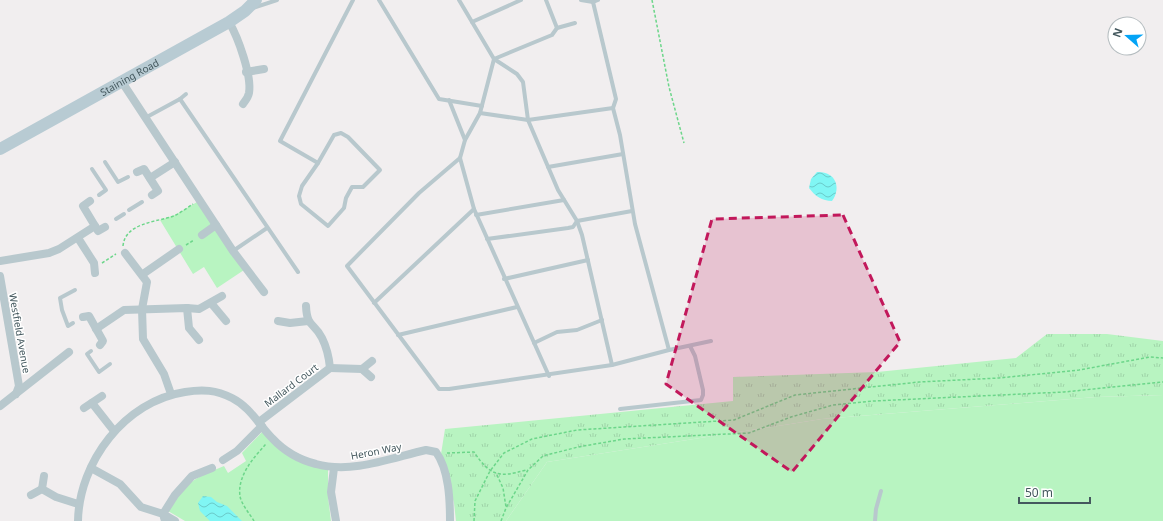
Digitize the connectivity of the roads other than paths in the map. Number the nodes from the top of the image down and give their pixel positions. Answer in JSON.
{"nodes":[{"id":1,"x":256,"y":0,"type":"edge"},
{"id":2,"x":277,"y":0,"type":"edge"},
{"id":3,"x":353,"y":0,"type":"edge"},
{"id":4,"x":379,"y":0,"type":"edge"},
{"id":5,"x":459,"y":0,"type":"edge"},
{"id":6,"x":521,"y":0,"type":"edge"},
{"id":7,"x":546,"y":0,"type":"edge"},
{"id":8,"x":581,"y":0,"type":"edge"},
{"id":9,"x":598,"y":0,"type":"edge"},
{"id":10,"x":593,"y":2,"type":"junction"},
{"id":11,"x":245,"y":11,"type":"junction"},
{"id":12,"x":229,"y":22,"type":"junction"},
{"id":13,"x":472,"y":22,"type":"junction"},
{"id":14,"x":575,"y":23,"type":"dead end"},
{"id":15,"x":557,"y":28,"type":"junction"},
{"id":16,"x":494,"y":59,"type":"junction"},
{"id":17,"x":264,"y":69,"type":"dead end"},
{"id":18,"x":246,"y":72,"type":"junction"},
{"id":19,"x":122,"y":82,"type":"junction"},
{"id":20,"x":186,"y":94,"type":"dead end"},
{"id":21,"x":180,"y":98,"type":"junction"},
{"id":22,"x":449,"y":100,"type":"junction"},
{"id":23,"x":243,"y":104,"type":"dead end"},
{"id":24,"x":482,"y":106,"type":"junction"},
{"id":25,"x":613,"y":108,"type":"junction"},
{"id":26,"x":480,"y":113,"type":"junction"},
{"id":27,"x":145,"y":118,"type":"junction"},
{"id":28,"x":528,"y":120,"type":"junction"},
{"id":29,"x":465,"y":140,"type":"junction"},
{"id":30,"x":0,"y":149,"type":"edge"},
{"id":31,"x":623,"y":154,"type":"junction"},
{"id":32,"x":460,"y":158,"type":"junction"},
{"id":33,"x":105,"y":162,"type":"dead end"},
{"id":34,"x":175,"y":162,"type":"junction"},
{"id":35,"x":318,"y":163,"type":"junction"},
{"id":36,"x":548,"y":167,"type":"junction"},
{"id":37,"x":92,"y":169,"type":"dead end"},
{"id":38,"x":137,"y":172,"type":"dead end"},
{"id":39,"x":128,"y":177,"type":"dead end"},
{"id":40,"x":150,"y":178,"type":"junction"},
{"id":41,"x":99,"y":194,"type":"dead end"},
{"id":42,"x":152,"y":195,"type":"dead end"},
{"id":43,"x":564,"y":200,"type":"junction"},
{"id":44,"x":90,"y":201,"type":"dead end"},
{"id":45,"x":142,"y":202,"type":"dead end"},
{"id":46,"x":474,"y":209,"type":"junction"},
{"id":47,"x":130,"y":210,"type":"dead end"},
{"id":48,"x":632,"y":211,"type":"junction"},
{"id":49,"x":124,"y":214,"type":"dead end"},
{"id":50,"x":476,"y":214,"type":"junction"},
{"id":51,"x":116,"y":219,"type":"dead end"},
{"id":52,"x":576,"y":221,"type":"junction"},
{"id":53,"x":216,"y":225,"type":"junction"},
{"id":54,"x":95,"y":226,"type":"junction"},
{"id":55,"x":105,"y":227,"type":"dead end"},
{"id":56,"x":267,"y":228,"type":"junction"},
{"id":57,"x":202,"y":235,"type":"road end"},
{"id":58,"x":78,"y":238,"type":"junction"},
{"id":59,"x":487,"y":239,"type":"junction"},
{"id":60,"x":179,"y":249,"type":"road end"},
{"id":61,"x":233,"y":250,"type":"junction"},
{"id":62,"x":121,"y":252,"type":"road end"},
{"id":63,"x":588,"y":260,"type":"junction"},
{"id":64,"x":0,"y":261,"type":"edge"},
{"id":65,"x":298,"y":272,"type":"dead end"},
{"id":66,"x":95,"y":273,"type":"dead end"},
{"id":67,"x":143,"y":274,"type":"junction"},
{"id":68,"x":0,"y":276,"type":"edge"},
{"id":69,"x":504,"y":279,"type":"junction"},
{"id":70,"x":75,"y":290,"type":"dead end"},
{"id":71,"x":264,"y":292,"type":"dead end"},
{"id":72,"x":222,"y":296,"type":"dead end"},
{"id":73,"x":211,"y":302,"type":"junction"},
{"id":74,"x":374,"y":303,"type":"junction"},
{"id":75,"x":306,"y":306,"type":"dead end"},
{"id":76,"x":517,"y":307,"type":"junction"},
{"id":77,"x":186,"y":308,"type":"junction"},
{"id":78,"x":142,"y":309,"type":"junction"},
{"id":79,"x":83,"y":317,"type":"dead end"},
{"id":80,"x":602,"y":320,"type":"junction"},
{"id":81,"x":226,"y":321,"type":"dead end"},
{"id":82,"x":278,"y":321,"type":"dead end"},
{"id":83,"x":308,"y":321,"type":"junction"},
{"id":84,"x":73,"y":323,"type":"dead end"},
{"id":85,"x":96,"y":329,"type":"junction"},
{"id":86,"x":398,"y":335,"type":"junction"},
{"id":87,"x":199,"y":340,"type":"dead end"},
{"id":88,"x":711,"y":341,"type":"dead end"},
{"id":89,"x":534,"y":343,"type":"junction"},
{"id":90,"x":100,"y":345,"type":"dead end"},
{"id":91,"x":690,"y":346,"type":"junction"},
{"id":92,"x":669,"y":350,"type":"junction"},
{"id":93,"x":91,"y":351,"type":"dead end"},
{"id":94,"x":69,"y":352,"type":"dead end"},
{"id":95,"x":372,"y":361,"type":"dead end"},
{"id":96,"x":110,"y":364,"type":"dead end"},
{"id":97,"x":612,"y":365,"type":"junction"},
{"id":98,"x":330,"y":368,"type":"junction"},
{"id":99,"x":362,"y":370,"type":"junction"},
{"id":100,"x":549,"y":376,"type":"junction"},
{"id":101,"x":371,"y":377,"type":"dead end"},
{"id":102,"x":16,"y":394,"type":"junction"},
{"id":103,"x":171,"y":394,"type":"junction"},
{"id":104,"x":102,"y":396,"type":"dead end"},
{"id":105,"x":92,"y":403,"type":"junction"},
{"id":106,"x":0,"y":406,"type":"edge"},
{"id":107,"x":84,"y":408,"type":"dead end"},
{"id":108,"x":620,"y":409,"type":"dead end"},
{"id":109,"x":261,"y":424,"type":"junction"},
{"id":110,"x":114,"y":431,"type":"junction"},
{"id":111,"x":223,"y":460,"type":"dead end"},
{"id":112,"x":91,"y":468,"type":"junction"},
{"id":113,"x":212,"y":468,"type":"dead end"},
{"id":114,"x":334,"y":468,"type":"junction"},
{"id":115,"x":44,"y":476,"type":"dead end"},
{"id":116,"x":42,"y":490,"type":"junction"},
{"id":117,"x":881,"y":490,"type":"dead end"},
{"id":118,"x":31,"y":495,"type":"dead end"},
{"id":119,"x":78,"y":504,"type":"junction"},
{"id":120,"x":164,"y":518,"type":"edge"},
{"id":121,"x":78,"y":521,"type":"edge"},
{"id":122,"x":175,"y":521,"type":"edge"},
{"id":123,"x":336,"y":521,"type":"edge"},
{"id":124,"x":450,"y":521,"type":"edge"},
{"id":125,"x":876,"y":521,"type":"edge"}],
"edges":[{"from":1,"to":11,"type":"street","name":"Staining Road"},
{"from":2,"to":11,"type":"lane"},
{"from":3,"to":35,"type":"lane"},
{"from":4,"to":22,"type":"lane"},
{"from":5,"to":13,"type":"lane"},
{"from":6,"to":13,"type":"lane"},
{"from":7,"to":15,"type":"lane"},
{"from":8,"to":10,"type":"lane"},
{"from":9,"to":10,"type":"lane"},
{"from":10,"to":25,"type":"lane"},
{"from":11,"to":12,"type":"street","name":"Staining Road"},
{"from":12,"to":18,"type":"street"},
{"from":12,"to":19,"type":"street","name":"Staining Road"},
{"from":13,"to":16,"type":"lane"},
{"from":14,"to":15,"type":"lane"},
{"from":15,"to":16,"type":"lane"},
{"from":16,"to":24,"type":"lane"},
{"from":16,"to":28,"type":"lane"},
{"from":17,"to":18,"type":"street"},
{"from":18,"to":23,"type":"street"},
{"from":19,"to":27,"type":"street"},
{"from":19,"to":30,"type":"street","name":"Staining Road"},
{"from":20,"to":21,"type":"lane"},
{"from":21,"to":27,"type":"lane"},
{"from":21,"to":56,"type":"lane"},
{"from":22,"to":24,"type":"lane"},
{"from":22,"to":29,"type":"lane"},
{"from":24,"to":26,"type":"lane"},
{"from":25,"to":28,"type":"lane"},
{"from":25,"to":31,"type":"lane"},
{"from":26,"to":28,"type":"lane"},
{"from":26,"to":29,"type":"lane"},
{"from":27,"to":34,"type":"street"},
{"from":28,"to":36,"type":"lane"},
{"from":29,"to":32,"type":"lane"},
{"from":31,"to":36,"type":"lane"},
{"from":31,"to":48,"type":"lane"},
{"from":32,"to":46,"type":"lane"},
{"from":32,"to":74,"type":"lane"},
{"from":33,"to":39,"type":"lane"},
{"from":34,"to":40,"type":"street"},
{"from":34,"to":53,"type":"street"},
{"from":35,"to":35,"type":"lane"},
{"from":36,"to":43,"type":"lane"},
{"from":37,"to":41,"type":"lane"},
{"from":38,"to":40,"type":"street"},
{"from":40,"to":42,"type":"street"},
{"from":43,"to":50,"type":"lane"},
{"from":43,"to":52,"type":"lane"},
{"from":44,"to":54,"type":"street"},
{"from":45,"to":47,"type":"lane"},
{"from":46,"to":50,"type":"lane"},
{"from":46,"to":74,"type":"lane"},
{"from":48,"to":52,"type":"lane"},
{"from":48,"to":92,"type":"lane"},
{"from":49,"to":51,"type":"lane"},
{"from":50,"to":59,"type":"lane"},
{"from":52,"to":59,"type":"lane"},
{"from":52,"to":63,"type":"lane"},
{"from":53,"to":57,"type":"street"},
{"from":53,"to":61,"type":"street"},
{"from":54,"to":55,"type":"street"},
{"from":54,"to":58,"type":"street"},
{"from":56,"to":61,"type":"lane"},
{"from":56,"to":65,"type":"lane"},
{"from":58,"to":64,"type":"street"},
{"from":58,"to":66,"type":"street"},
{"from":59,"to":69,"type":"lane"},
{"from":60,"to":67,"type":"street"},
{"from":61,"to":71,"type":"street"},
{"from":62,"to":67,"type":"street"},
{"from":63,"to":69,"type":"lane"},
{"from":63,"to":80,"type":"lane"},
{"from":67,"to":78,"type":"street"},
{"from":68,"to":102,"type":"street","name":"Westfield Avenue"},
{"from":69,"to":76,"type":"lane"},
{"from":70,"to":84,"type":"lane"},
{"from":72,"to":73,"type":"street"},
{"from":73,"to":77,"type":"street"},
{"from":73,"to":81,"type":"street"},
{"from":74,"to":86,"type":"lane"},
{"from":75,"to":83,"type":"street"},
{"from":76,"to":86,"type":"lane"},
{"from":76,"to":89,"type":"lane"},
{"from":77,"to":78,"type":"street"},
{"from":77,"to":87,"type":"street"},
{"from":78,"to":85,"type":"street"},
{"from":78,"to":103,"type":"street"},
{"from":79,"to":85,"type":"street"},
{"from":80,"to":89,"type":"lane"},
{"from":80,"to":97,"type":"lane"},
{"from":82,"to":83,"type":"street"},
{"from":83,"to":98,"type":"street","name":"Mallard Court"},
{"from":85,"to":90,"type":"street"},
{"from":86,"to":100,"type":"lane"},
{"from":88,"to":91,"type":"lane"},
{"from":89,"to":100,"type":"lane"},
{"from":91,"to":92,"type":"lane"},
{"from":91,"to":108,"type":"lane"},
{"from":92,"to":97,"type":"lane"},
{"from":93,"to":96,"type":"lane"},
{"from":94,"to":102,"type":"street"},
{"from":95,"to":99,"type":"street"},
{"from":97,"to":100,"type":"lane"},
{"from":98,"to":99,"type":"street"},
{"from":98,"to":109,"type":"street","name":"Mallard Court"},
{"from":99,"to":101,"type":"street"},
{"from":102,"to":106,"type":"street"},
{"from":103,"to":109,"type":"street","name":"Heron Way"},
{"from":103,"to":110,"type":"street","name":"Heron Way"},
{"from":104,"to":105,"type":"street"},
{"from":105,"to":107,"type":"street"},
{"from":105,"to":110,"type":"street"},
{"from":109,"to":111,"type":"street"},
{"from":109,"to":114,"type":"street","name":"Heron Way"},
{"from":110,"to":112,"type":"street","name":"Heron Way"},
{"from":112,"to":119,"type":"street","name":"Heron Way"},
{"from":112,"to":120,"type":"street"},
{"from":113,"to":120,"type":"street"},
{"from":114,"to":123,"type":"street"},
{"from":114,"to":124,"type":"street","name":"Heron Way"},
{"from":115,"to":116,"type":"street"},
{"from":116,"to":118,"type":"street"},
{"from":116,"to":119,"type":"street"},
{"from":117,"to":125,"type":"lane"},
{"from":119,"to":121,"type":"street","name":"Heron Way"},
{"from":120,"to":122,"type":"street"}]}
